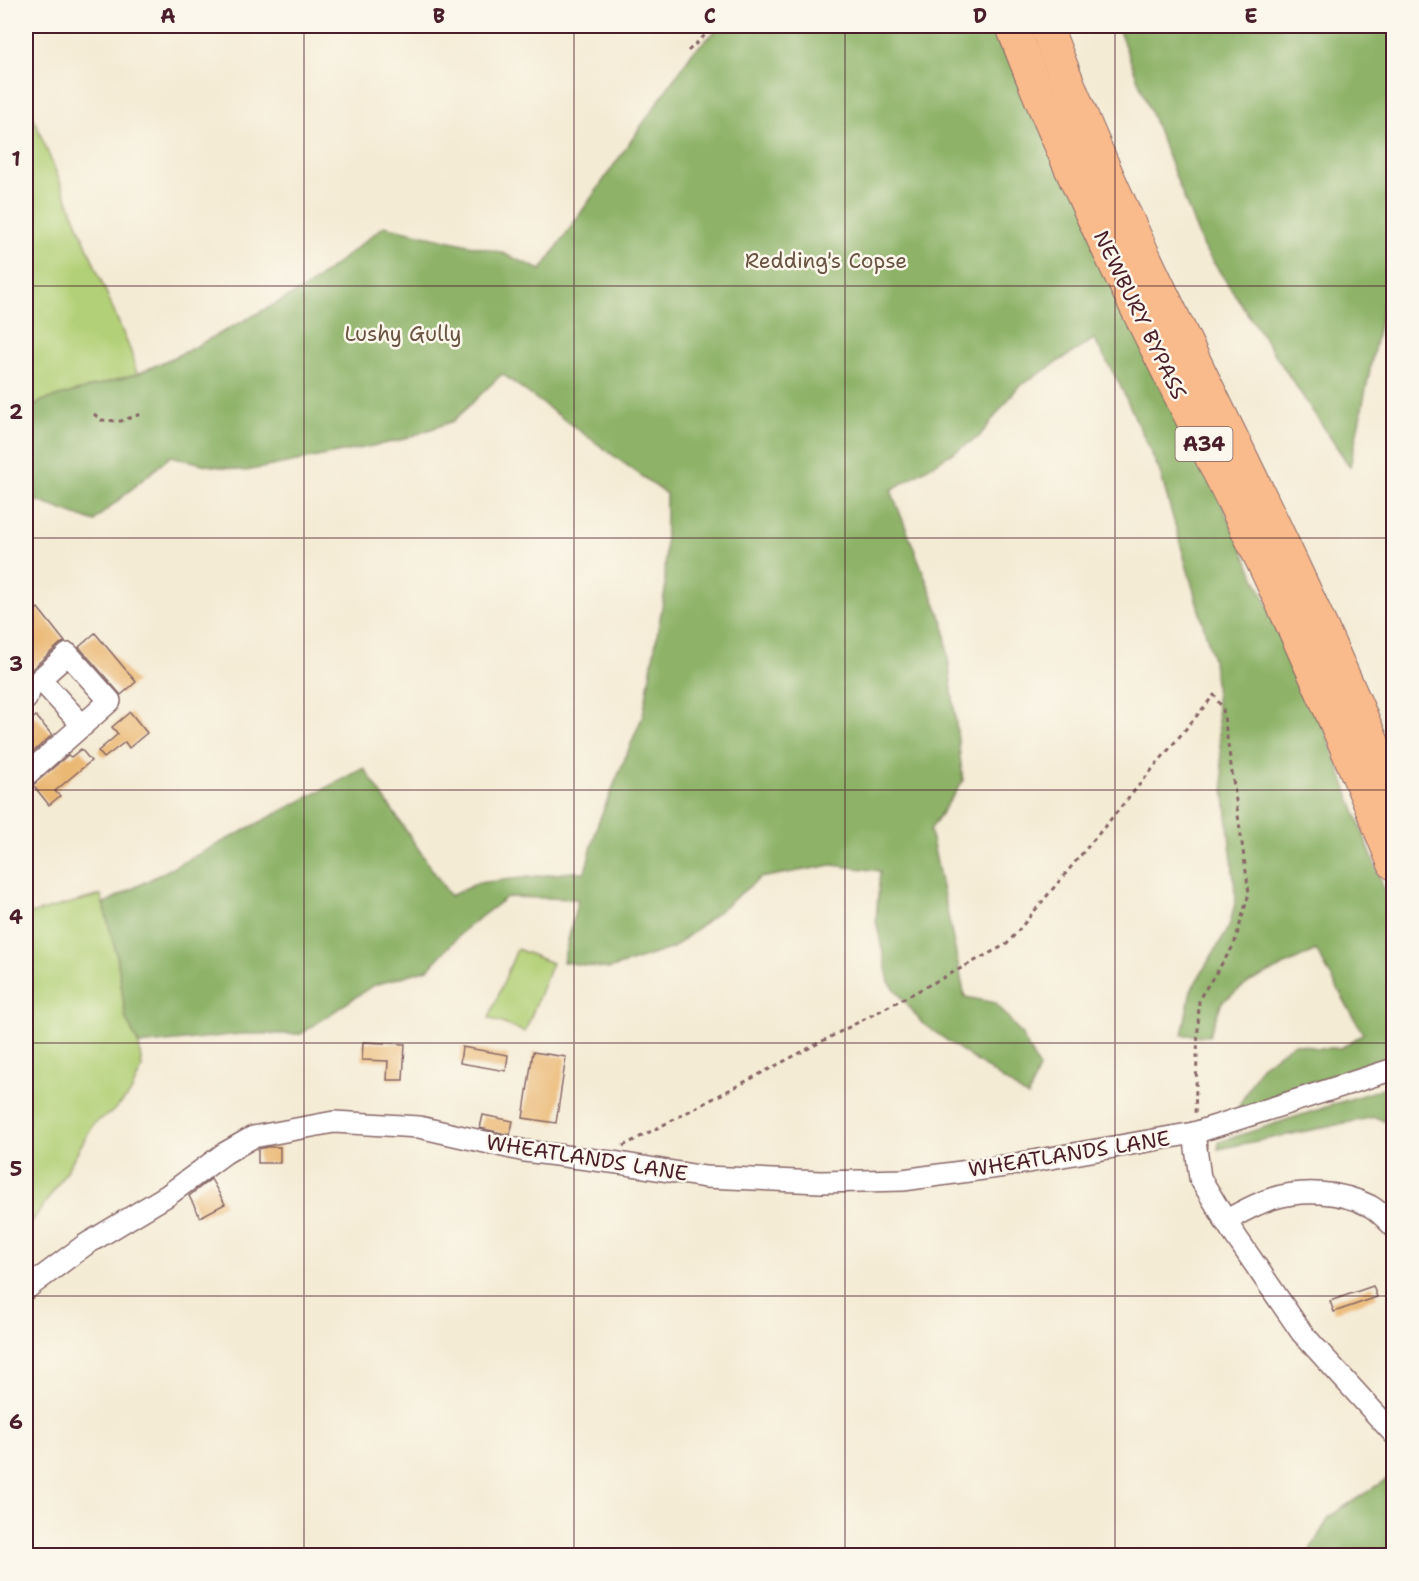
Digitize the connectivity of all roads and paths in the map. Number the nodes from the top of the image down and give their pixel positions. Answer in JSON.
{"nodes":[{"id":1,"x":715,"y":26,"type":"edge"},
{"id":2,"x":1012,"y":26,"type":"edge"},
{"id":3,"x":1046,"y":26,"type":"edge"},
{"id":4,"x":688,"y":51,"type":"dead end"},
{"id":5,"x":94,"y":414,"type":"dead end"},
{"id":6,"x":141,"y":414,"type":"dead end"},
{"id":7,"x":83,"y":726,"type":"dead end"},
{"id":8,"x":26,"y":775,"type":"edge"},
{"id":9,"x":1394,"y":792,"type":"edge"},
{"id":10,"x":1394,"y":864,"type":"edge"},
{"id":11,"x":1394,"y":1069,"type":"edge"},
{"id":12,"x":1194,"y":1133,"type":"junction"},
{"id":13,"x":595,"y":1160,"type":"junction"},
{"id":14,"x":1225,"y":1221,"type":"junction"},
{"id":15,"x":1394,"y":1227,"type":"edge"},
{"id":16,"x":26,"y":1289,"type":"edge"},
{"id":17,"x":1394,"y":1434,"type":"edge"}],
"edges":[{"from":1,"to":4,"type":"path"},
{"from":2,"to":10,"type":"highway","name":"NEWBURY BYPASS","number":"A34"},
{"from":3,"to":9,"type":"highway","name":"NEWBURY BYPASS","number":"A34"},
{"from":5,"to":6,"type":"path"},
{"from":7,"to":8,"type":"street"},
{"from":11,"to":12,"type":"street","name":"WHEATLANDS LANE"},
{"from":12,"to":13,"type":"street","name":"WHEATLANDS LANE"},
{"from":12,"to":13,"type":"path"},
{"from":12,"to":14,"type":"street"},
{"from":13,"to":16,"type":"street","name":"WHEATLANDS LANE"},
{"from":14,"to":15,"type":"street"},
{"from":14,"to":17,"type":"street"}]}
